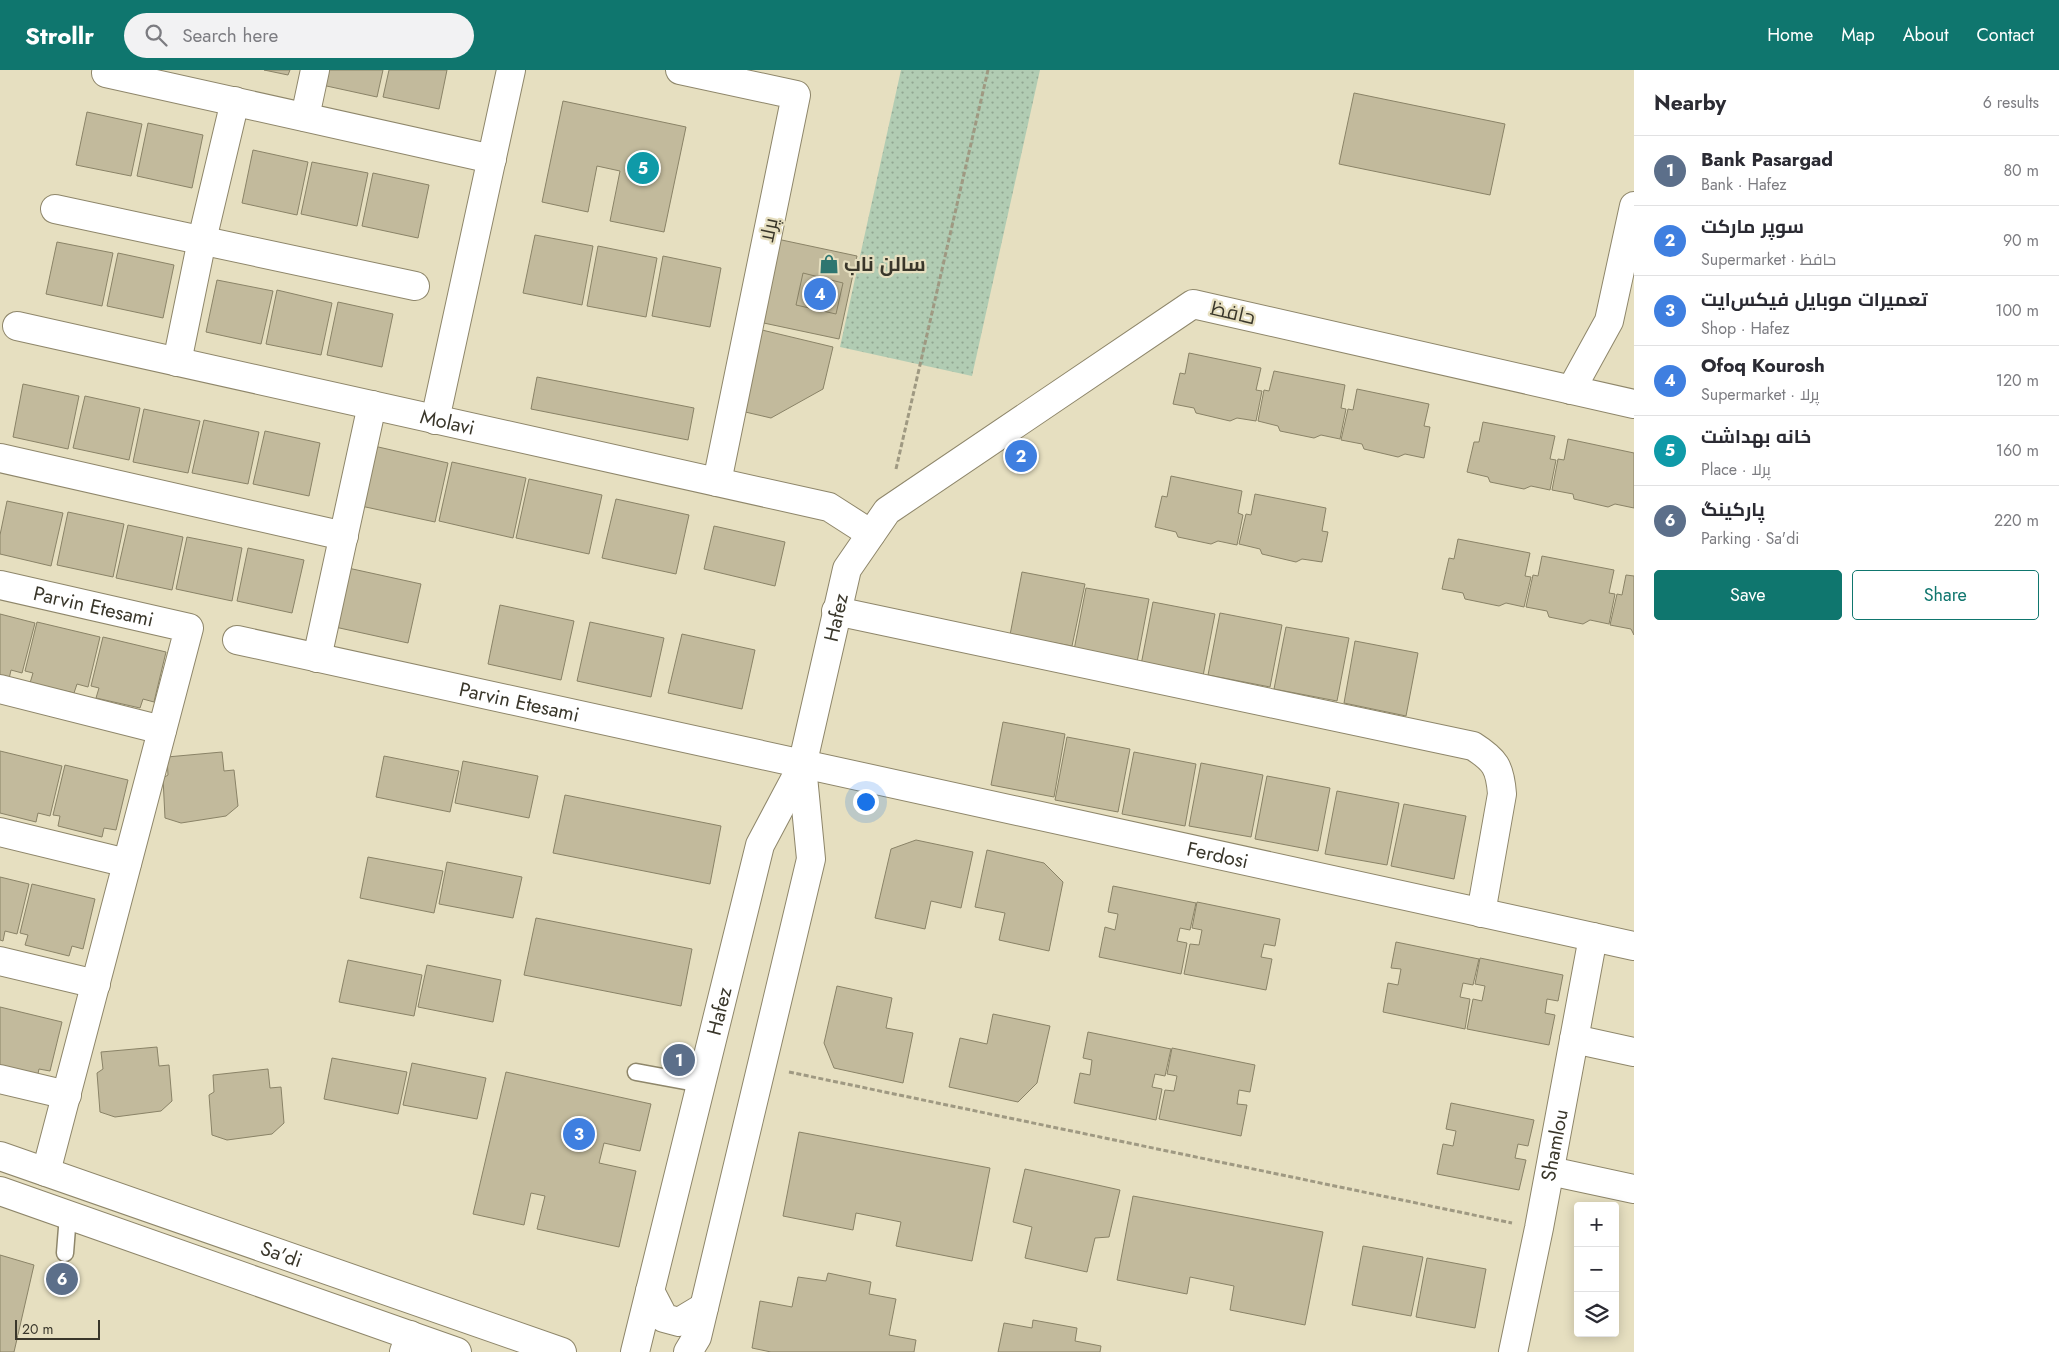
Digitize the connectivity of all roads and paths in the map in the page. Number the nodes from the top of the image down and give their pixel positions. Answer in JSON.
{"nodes":[{"id":1,"x":315,"y":70,"type":"edge"},
{"id":2,"x":511,"y":70,"type":"edge"},
{"id":3,"x":680,"y":70,"type":"edge"},
{"id":4,"x":988,"y":70,"type":"edge"},
{"id":5,"x":106,"y":73,"type":"dead end"},
{"id":6,"x":235,"y":101,"type":"junction"},
{"id":7,"x":305,"y":117,"type":"junction"},
{"id":8,"x":492,"y":159,"type":"junction"},
{"id":9,"x":1634,"y":206,"type":"edge"},
{"id":10,"x":55,"y":209,"type":"dead end"},
{"id":11,"x":202,"y":240,"type":"junction"},
{"id":12,"x":415,"y":286,"type":"dead end"},
{"id":13,"x":17,"y":326,"type":"dead end"},
{"id":14,"x":177,"y":362,"type":"junction"},
{"id":15,"x":1571,"y":390,"type":"junction"},
{"id":16,"x":1634,"y":404,"type":"edge"},
{"id":17,"x":372,"y":405,"type":"junction"},
{"id":18,"x":435,"y":420,"type":"junction"},
{"id":19,"x":0,"y":458,"type":"edge"},
{"id":20,"x":717,"y":482,"type":"junction"},
{"id":21,"x":887,"y":511,"type":"junction"},
{"id":22,"x":871,"y":534,"type":"junction"},
{"id":23,"x":344,"y":536,"type":"junction"},
{"id":24,"x":0,"y":585,"type":"edge"},
{"id":25,"x":836,"y":611,"type":"junction"},
{"id":26,"x":236,"y":640,"type":"dead end"},
{"id":27,"x":317,"y":658,"type":"junction"},
{"id":28,"x":0,"y":689,"type":"edge"},
{"id":29,"x":162,"y":730,"type":"junction"},
{"id":30,"x":802,"y":766,"type":"junction"},
{"id":31,"x":0,"y":832,"type":"edge"},
{"id":32,"x":760,"y":845,"type":"junction"},
{"id":33,"x":811,"y":859,"type":"junction"},
{"id":34,"x":127,"y":863,"type":"junction"},
{"id":35,"x":1481,"y":913,"type":"junction"},
{"id":36,"x":1593,"y":937,"type":"junction"},
{"id":37,"x":1634,"y":946,"type":"edge"},
{"id":38,"x":0,"y":961,"type":"edge"},
{"id":39,"x":96,"y":984,"type":"junction"},
{"id":40,"x":1574,"y":1039,"type":"junction"},
{"id":41,"x":1634,"y":1052,"type":"edge"},
{"id":42,"x":762,"y":1067,"type":"junction"},
{"id":43,"x":636,"y":1072,"type":"dead end"},
{"id":44,"x":0,"y":1079,"type":"edge"},
{"id":45,"x":701,"y":1084,"type":"junction"},
{"id":46,"x":67,"y":1095,"type":"junction"},
{"id":47,"x":0,"y":1156,"type":"edge"},
{"id":48,"x":1550,"y":1171,"type":"junction"},
{"id":49,"x":46,"y":1172,"type":"junction"},
{"id":50,"x":1634,"y":1189,"type":"edge"},
{"id":51,"x":0,"y":1191,"type":"edge"},
{"id":52,"x":68,"y":1215,"type":"junction"},
{"id":53,"x":1539,"y":1228,"type":"junction"},
{"id":54,"x":65,"y":1253,"type":"dead end"},
{"id":55,"x":650,"y":1291,"type":"junction"},
{"id":56,"x":704,"y":1307,"type":"junction"},
{"id":57,"x":407,"y":1344,"type":"edge"},
{"id":58,"x":692,"y":1345,"type":"edge"},
{"id":59,"x":457,"y":1352,"type":"edge"},
{"id":60,"x":562,"y":1352,"type":"edge"},
{"id":61,"x":635,"y":1352,"type":"edge"},
{"id":62,"x":1513,"y":1352,"type":"edge"}],
"edges":[{"from":1,"to":7,"type":"street"},
{"from":2,"to":8,"type":"street"},
{"from":3,"to":20,"type":"street","name":"پرلا"},
{"from":4,"to":21,"type":"path"},
{"from":5,"to":6,"type":"street"},
{"from":6,"to":7,"type":"street"},
{"from":6,"to":11,"type":"street"},
{"from":7,"to":8,"type":"street"},
{"from":8,"to":18,"type":"street"},
{"from":9,"to":15,"type":"street"},
{"from":10,"to":11,"type":"street"},
{"from":11,"to":12,"type":"street"},
{"from":11,"to":14,"type":"street"},
{"from":13,"to":14,"type":"street","name":"Molavi"},
{"from":14,"to":17,"type":"street","name":"Molavi"},
{"from":15,"to":16,"type":"street","name":"حافظ"},
{"from":15,"to":21,"type":"street","name":"حافظ"},
{"from":17,"to":18,"type":"street","name":"Molavi"},
{"from":17,"to":23,"type":"street"},
{"from":18,"to":20,"type":"street","name":"Molavi"},
{"from":19,"to":23,"type":"street"},
{"from":20,"to":22,"type":"street","name":"Molavi"},
{"from":21,"to":22,"type":"street","name":"Hafez"},
{"from":22,"to":25,"type":"street","name":"Hafez"},
{"from":23,"to":27,"type":"street"},
{"from":24,"to":29,"type":"street","name":"Parvin Etesami"},
{"from":25,"to":30,"type":"street","name":"Hafez"},
{"from":25,"to":35,"type":"street"},
{"from":26,"to":27,"type":"street","name":"Parvin Etesami"},
{"from":27,"to":30,"type":"street","name":"Parvin Etesami"},
{"from":28,"to":29,"type":"street"},
{"from":29,"to":34,"type":"street"},
{"from":30,"to":32,"type":"street","name":"Hafez"},
{"from":30,"to":33,"type":"street","name":"Hafez"},
{"from":30,"to":35,"type":"street","name":"Ferdosi"},
{"from":31,"to":34,"type":"street"},
{"from":32,"to":33,"type":"street"},
{"from":32,"to":45,"type":"street","name":"Hafez"},
{"from":33,"to":42,"type":"street","name":"Hafez"},
{"from":34,"to":39,"type":"street"},
{"from":35,"to":36,"type":"street","name":"Ferdosi"},
{"from":36,"to":37,"type":"street","name":"Ferdosi"},
{"from":36,"to":40,"type":"street","name":"Shamlou"},
{"from":38,"to":39,"type":"street"},
{"from":39,"to":46,"type":"street"},
{"from":40,"to":41,"type":"street"},
{"from":40,"to":48,"type":"street","name":"Shamlou"},
{"from":42,"to":53,"type":"path"},
{"from":42,"to":56,"type":"street","name":"Hafez"},
{"from":43,"to":45,"type":"lane"},
{"from":44,"to":46,"type":"street"},
{"from":45,"to":55,"type":"street","name":"Hafez"},
{"from":46,"to":49,"type":"street"},
{"from":47,"to":49,"type":"street","name":"Sa'di"},
{"from":48,"to":50,"type":"street"},
{"from":48,"to":53,"type":"street","name":"Shamlou"},
{"from":49,"to":60,"type":"street","name":"Sa'di"},
{"from":51,"to":52,"type":"street","name":"Sa'di"},
{"from":52,"to":54,"type":"lane"},
{"from":52,"to":57,"type":"street","name":"Sa'di"},
{"from":53,"to":62,"type":"street","name":"Shamlou"},
{"from":55,"to":56,"type":"street"},
{"from":55,"to":61,"type":"street","name":"Hafez"},
{"from":56,"to":58,"type":"street","name":"Hafez"},
{"from":57,"to":59,"type":"street","name":"Sa'di"}]}
